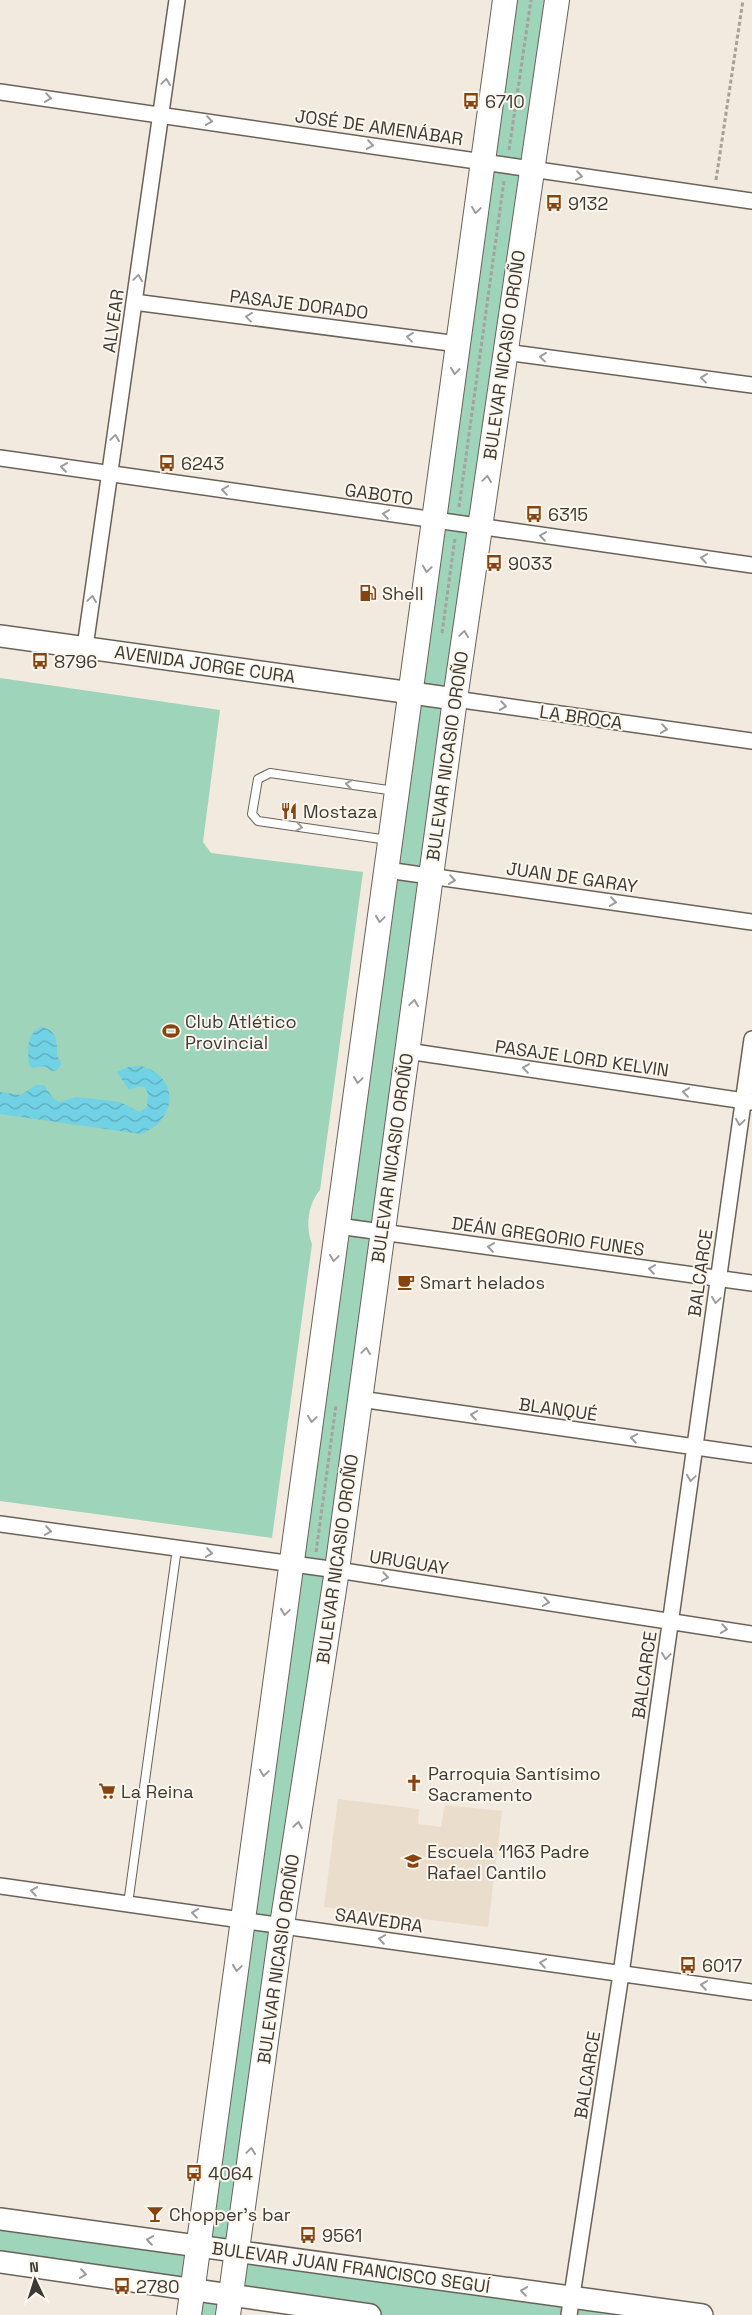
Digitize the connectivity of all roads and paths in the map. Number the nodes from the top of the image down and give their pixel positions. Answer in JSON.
{"nodes":[{"id":1,"x":177,"y":0,"type":"edge"},
{"id":2,"x":505,"y":0,"type":"edge"},
{"id":3,"x":531,"y":0,"type":"edge"},
{"id":4,"x":557,"y":0,"type":"edge"},
{"id":5,"x":743,"y":0,"type":"edge"},
{"id":6,"x":0,"y":92,"type":"edge"},
{"id":7,"x":161,"y":114,"type":"junction"},
{"id":8,"x":483,"y":161,"type":"junction"},
{"id":9,"x":506,"y":165,"type":"junction"},
{"id":10,"x":531,"y":169,"type":"junction"},
{"id":11,"x":714,"y":196,"type":"junction"},
{"id":12,"x":752,"y":201,"type":"edge"},
{"id":13,"x":134,"y":302,"type":"junction"},
{"id":14,"x":458,"y":344,"type":"junction"},
{"id":15,"x":505,"y":352,"type":"junction"},
{"id":16,"x":752,"y":385,"type":"edge"},
{"id":17,"x":0,"y":458,"type":"edge"},
{"id":18,"x":110,"y":474,"type":"junction"},
{"id":19,"x":434,"y":521,"type":"junction"},
{"id":20,"x":480,"y":527,"type":"junction"},
{"id":21,"x":752,"y":565,"type":"edge"},
{"id":22,"x":0,"y":636,"type":"edge"},
{"id":23,"x":85,"y":648,"type":"junction"},
{"id":24,"x":410,"y":693,"type":"junction"},
{"id":25,"x":455,"y":699,"type":"junction"},
{"id":26,"x":752,"y":741,"type":"edge"},
{"id":27,"x":397,"y":791,"type":"junction"},
{"id":28,"x":391,"y":840,"type":"junction"},
{"id":29,"x":387,"y":870,"type":"junction"},
{"id":30,"x":431,"y":876,"type":"junction"},
{"id":31,"x":752,"y":922,"type":"edge"},
{"id":32,"x":752,"y":1039,"type":"edge"},
{"id":33,"x":407,"y":1051,"type":"junction"},
{"id":34,"x":748,"y":1101,"type":"edge"},
{"id":35,"x":338,"y":1226,"type":"junction"},
{"id":36,"x":382,"y":1232,"type":"junction"},
{"id":37,"x":719,"y":1279,"type":"junction"},
{"id":38,"x":752,"y":1283,"type":"edge"},
{"id":39,"x":360,"y":1399,"type":"junction"},
{"id":40,"x":695,"y":1447,"type":"junction"},
{"id":41,"x":752,"y":1455,"type":"edge"},
{"id":42,"x":0,"y":1524,"type":"edge"},
{"id":43,"x":178,"y":1548,"type":"junction"},
{"id":44,"x":292,"y":1564,"type":"junction"},
{"id":45,"x":337,"y":1570,"type":"junction"},
{"id":46,"x":671,"y":1621,"type":"junction"},
{"id":47,"x":752,"y":1634,"type":"edge"},
{"id":48,"x":0,"y":1886,"type":"edge"},
{"id":49,"x":128,"y":1904,"type":"junction"},
{"id":50,"x":244,"y":1920,"type":"junction"},
{"id":51,"x":282,"y":1925,"type":"junction"},
{"id":52,"x":621,"y":1974,"type":"junction"},
{"id":53,"x":752,"y":1992,"type":"edge"},
{"id":54,"x":0,"y":2219,"type":"edge"},
{"id":55,"x":198,"y":2247,"type":"junction"},
{"id":56,"x":237,"y":2251,"type":"junction"},
{"id":57,"x":0,"y":2262,"type":"edge"},
{"id":58,"x":193,"y":2289,"type":"junction"},
{"id":59,"x":229,"y":2305,"type":"edge"},
{"id":60,"x":570,"y":2306,"type":"edge"},
{"id":61,"x":189,"y":2315,"type":"edge"},
{"id":62,"x":370,"y":2315,"type":"edge"},
{"id":63,"x":702,"y":2315,"type":"edge"}],
"edges":[{"from":7,"to":1,"type":"street","name":"ALVEAR","one_way":true},
{"from":2,"to":8,"type":"main road"},
{"from":3,"to":9,"type":"path"},
{"from":4,"to":10,"type":"main road","name":"BULEVAR NICASIO OROÑO"},
{"from":5,"to":11,"type":"path"},
{"from":6,"to":7,"type":"street","name":"JOSÉ DE AMENÁBAR","one_way":true},
{"from":7,"to":8,"type":"street","name":"JOSÉ DE AMENÁBAR","one_way":true},
{"from":13,"to":7,"type":"street","name":"ALVEAR","one_way":true},
{"from":8,"to":9,"type":"street","name":"JOSÉ DE AMENÁBAR"},
{"from":8,"to":14,"type":"main road","one_way":true},
{"from":9,"to":10,"type":"street","name":"JOSÉ DE AMENÁBAR"},
{"from":10,"to":11,"type":"street","name":"JOSÉ DE AMENÁBAR","one_way":true},
{"from":10,"to":15,"type":"main road","name":"BULEVAR NICASIO OROÑO"},
{"from":11,"to":12,"type":"street","name":"JOSÉ DE AMENÁBAR"},
{"from":14,"to":13,"type":"street","name":"PASAJE DORADO","one_way":true},
{"from":18,"to":13,"type":"street","name":"ALVEAR","one_way":true},
{"from":14,"to":19,"type":"main road","one_way":true},
{"from":16,"to":15,"type":"street","one_way":true},
{"from":20,"to":15,"type":"main road","name":"BULEVAR NICASIO OROÑO","one_way":true},
{"from":18,"to":17,"type":"street","name":"GABOTO","one_way":true},
{"from":19,"to":18,"type":"street","name":"GABOTO","one_way":true},
{"from":23,"to":18,"type":"street","name":"ALVEAR","one_way":true},
{"from":19,"to":20,"type":"street","name":"GABOTO"},
{"from":19,"to":24,"type":"main road","one_way":true},
{"from":21,"to":20,"type":"street","name":"GABOTO","one_way":true},
{"from":25,"to":20,"type":"main road","name":"BULEVAR NICASIO OROÑO","one_way":true},
{"from":22,"to":23,"type":"main road","name":"AVENIDA JORGE CURA"},
{"from":23,"to":24,"type":"main road","name":"AVENIDA JORGE CURA"},
{"from":24,"to":25,"type":"main road","name":"LA BROCA"},
{"from":24,"to":27,"type":"main road"},
{"from":25,"to":26,"type":"street","name":"LA BROCA","one_way":true},
{"from":25,"to":30,"type":"main road","name":"BULEVAR NICASIO OROÑO"},
{"from":27,"to":28,"type":"main road"},
{"from":27,"to":28,"type":"lane","one_way":true},
{"from":28,"to":29,"type":"main road"},
{"from":29,"to":30,"type":"street","name":"JUAN DE GARAY"},
{"from":29,"to":35,"type":"main road","one_way":true},
{"from":30,"to":31,"type":"street","name":"JUAN DE GARAY","one_way":true},
{"from":33,"to":30,"type":"main road","name":"BULEVAR NICASIO OROÑO","one_way":true},
{"from":32,"to":34,"type":"street","name":"BALCARCE"},
{"from":34,"to":33,"type":"street","name":"PASAJE LORD KELVIN","one_way":true},
{"from":33,"to":36,"type":"main road","name":"BULEVAR NICASIO OROÑO"},
{"from":34,"to":37,"type":"street","name":"BALCARCE","one_way":true},
{"from":35,"to":36,"type":"street","name":"DEÁN GREGORIO FUNES"},
{"from":35,"to":44,"type":"main road","one_way":true},
{"from":37,"to":36,"type":"street","name":"DEÁN GREGORIO FUNES","one_way":true},
{"from":39,"to":36,"type":"main road","name":"BULEVAR NICASIO OROÑO","one_way":true},
{"from":37,"to":38,"type":"street","name":"DEÁN GREGORIO FUNES"},
{"from":37,"to":40,"type":"street","name":"BALCARCE","one_way":true},
{"from":40,"to":39,"type":"street","name":"BLANQUÉ","one_way":true},
{"from":39,"to":45,"type":"main road","name":"BULEVAR NICASIO OROÑO"},
{"from":40,"to":41,"type":"street","name":"BLANQUÉ"},
{"from":40,"to":46,"type":"street","name":"BALCARCE","one_way":true},
{"from":42,"to":43,"type":"street","name":"URUGUAY","one_way":true},
{"from":43,"to":44,"type":"street","name":"URUGUAY","one_way":true},
{"from":43,"to":49,"type":"lane"},
{"from":44,"to":45,"type":"street","name":"URUGUAY"},
{"from":44,"to":50,"type":"main road","one_way":true},
{"from":45,"to":46,"type":"street","name":"URUGUAY","one_way":true},
{"from":51,"to":45,"type":"main road","name":"BULEVAR NICASIO OROÑO","one_way":true},
{"from":46,"to":47,"type":"street","name":"URUGUAY","one_way":true},
{"from":46,"to":52,"type":"street","name":"BALCARCE","one_way":true},
{"from":49,"to":48,"type":"street","name":"SAAVEDRA","one_way":true},
{"from":50,"to":49,"type":"street","name":"SAAVEDRA","one_way":true},
{"from":50,"to":51,"type":"street","name":"SAAVEDRA"},
{"from":50,"to":55,"type":"main road","one_way":true},
{"from":52,"to":51,"type":"street","name":"SAAVEDRA","one_way":true},
{"from":56,"to":51,"type":"main road","name":"BULEVAR NICASIO OROÑO","one_way":true},
{"from":53,"to":52,"type":"street","name":"SAAVEDRA","one_way":true},
{"from":52,"to":60,"type":"street","name":"BALCARCE"},
{"from":55,"to":54,"type":"main road","name":"BULEVAR JUAN FRANCISCO SEGUÍ","one_way":true},
{"from":55,"to":56,"type":"main road","name":"BULEVAR JUAN FRANCISCO SEGUÍ"},
{"from":55,"to":58,"type":"main road"},
{"from":56,"to":59,"type":"main road","name":"BULEVAR NICASIO OROÑO"},
{"from":60,"to":56,"type":"main road","name":"BULEVAR JUAN FRANCISCO SEGUÍ","one_way":true},
{"from":57,"to":58,"type":"main road","one_way":true},
{"from":58,"to":59,"type":"main road"},
{"from":58,"to":61,"type":"main road"},
{"from":59,"to":62,"type":"main road"},
{"from":60,"to":63,"type":"main road","name":"BULEVAR JUAN FRANCISCO SEGUÍ"}]}
